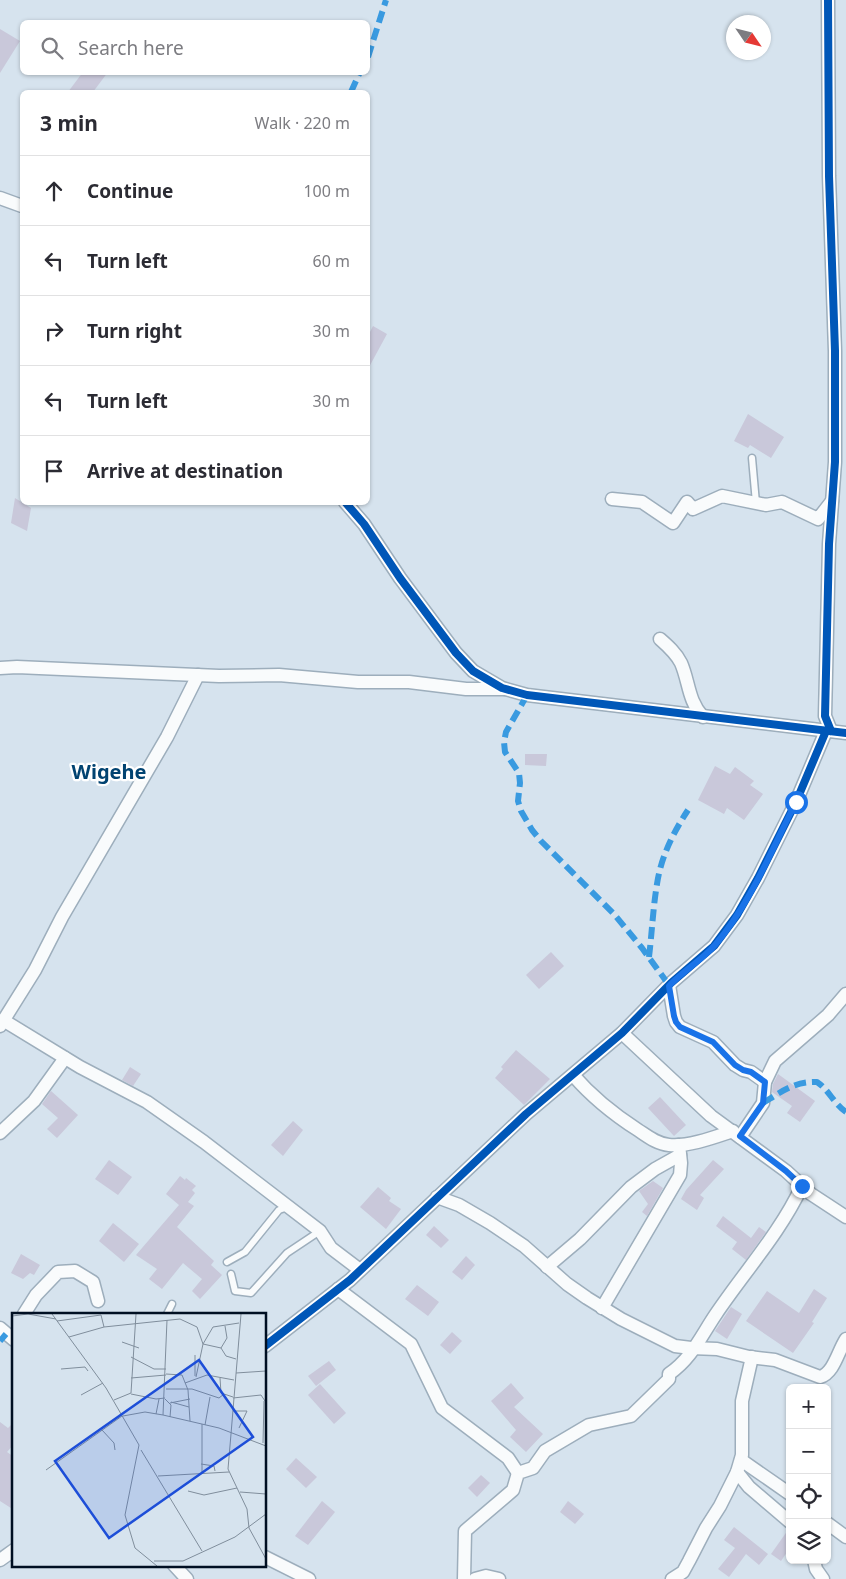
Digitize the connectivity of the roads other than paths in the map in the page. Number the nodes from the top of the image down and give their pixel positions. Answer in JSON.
{"nodes":[{"id":1,"x":828,"y":0,"type":"edge"},
{"id":2,"x":0,"y":198,"type":"edge"},
{"id":3,"x":20,"y":205,"type":"edge"},
{"id":4,"x":752,"y":458,"type":"dead end"},
{"id":5,"x":612,"y":500,"type":"dead end"},
{"id":6,"x":832,"y":501,"type":"junction"},
{"id":7,"x":756,"y":503,"type":"junction"},
{"id":8,"x":348,"y":505,"type":"edge"},
{"id":9,"x":660,"y":639,"type":"dead end"},
{"id":10,"x":0,"y":668,"type":"edge"},
{"id":11,"x":198,"y":675,"type":"junction"},
{"id":12,"x":506,"y":689,"type":"junction"},
{"id":13,"x":702,"y":717,"type":"junction"},
{"id":14,"x":829,"y":731,"type":"junction"},
{"id":15,"x":846,"y":733,"type":"edge"},
{"id":16,"x":669,"y":986,"type":"junction"},
{"id":17,"x":846,"y":994,"type":"edge"},
{"id":18,"x":2,"y":1023,"type":"edge"},
{"id":19,"x":622,"y":1033,"type":"junction"},
{"id":20,"x":65,"y":1058,"type":"junction"},
{"id":21,"x":573,"y":1075,"type":"junction"},
{"id":22,"x":765,"y":1082,"type":"junction"},
{"id":23,"x":0,"y":1133,"type":"edge"},
{"id":24,"x":737,"y":1134,"type":"junction"},
{"id":25,"x":680,"y":1150,"type":"junction"},
{"id":26,"x":802,"y":1186,"type":"junction"},
{"id":27,"x":437,"y":1198,"type":"junction"},
{"id":28,"x":288,"y":1208,"type":"junction"},
{"id":29,"x":846,"y":1218,"type":"edge"},
{"id":30,"x":320,"y":1231,"type":"junction"},
{"id":31,"x":226,"y":1262,"type":"dead end"},
{"id":32,"x":547,"y":1267,"type":"junction"},
{"id":33,"x":360,"y":1270,"type":"junction"},
{"id":34,"x":231,"y":1274,"type":"dead end"},
{"id":35,"x":338,"y":1289,"type":"junction"},
{"id":36,"x":98,"y":1301,"type":"dead end"},
{"id":37,"x":172,"y":1304,"type":"dead end"},
{"id":38,"x":602,"y":1308,"type":"junction"},
{"id":39,"x":25,"y":1313,"type":"edge"},
{"id":40,"x":168,"y":1313,"type":"edge"},
{"id":41,"x":0,"y":1328,"type":"edge"},
{"id":42,"x":12,"y":1338,"type":"edge"},
{"id":43,"x":846,"y":1340,"type":"edge"},
{"id":44,"x":266,"y":1345,"type":"edge"},
{"id":45,"x":696,"y":1348,"type":"junction"},
{"id":46,"x":752,"y":1358,"type":"junction"},
{"id":47,"x":739,"y":1466,"type":"junction"},
{"id":48,"x":518,"y":1473,"type":"junction"},
{"id":49,"x":786,"y":1492,"type":"edge"},
{"id":50,"x":786,"y":1519,"type":"edge"},
{"id":51,"x":831,"y":1526,"type":"edge"},
{"id":52,"x":846,"y":1537,"type":"edge"},
{"id":53,"x":12,"y":1551,"type":"edge"},
{"id":54,"x":266,"y":1558,"type":"edge"},
{"id":55,"x":0,"y":1560,"type":"edge"},
{"id":56,"x":815,"y":1564,"type":"edge"},
{"id":57,"x":175,"y":1566,"type":"edge"},
{"id":58,"x":292,"y":1575,"type":"edge"},
{"id":59,"x":187,"y":1579,"type":"edge"},
{"id":60,"x":309,"y":1579,"type":"edge"},
{"id":61,"x":464,"y":1579,"type":"edge"},
{"id":62,"x":475,"y":1579,"type":"edge"},
{"id":63,"x":499,"y":1579,"type":"edge"},
{"id":64,"x":672,"y":1579,"type":"edge"},
{"id":65,"x":823,"y":1579,"type":"edge"}],
"edges":[{"from":1,"to":6,"type":"street"},
{"from":2,"to":3,"type":"street"},
{"from":4,"to":7,"type":"lane"},
{"from":5,"to":7,"type":"street"},
{"from":6,"to":7,"type":"street"},
{"from":6,"to":14,"type":"street"},
{"from":8,"to":12,"type":"street"},
{"from":9,"to":13,"type":"street"},
{"from":10,"to":11,"type":"street"},
{"from":11,"to":12,"type":"street"},
{"from":11,"to":18,"type":"street"},
{"from":12,"to":13,"type":"street"},
{"from":13,"to":14,"type":"street"},
{"from":14,"to":15,"type":"street"},
{"from":14,"to":16,"type":"street"},
{"from":16,"to":19,"type":"street"},
{"from":16,"to":22,"type":"street"},
{"from":17,"to":22,"type":"street"},
{"from":18,"to":20,"type":"street"},
{"from":19,"to":21,"type":"street"},
{"from":19,"to":24,"type":"street"},
{"from":20,"to":23,"type":"street"},
{"from":20,"to":28,"type":"street"},
{"from":21,"to":25,"type":"street"},
{"from":21,"to":27,"type":"street"},
{"from":22,"to":24,"type":"street"},
{"from":24,"to":25,"type":"street"},
{"from":24,"to":26,"type":"street"},
{"from":25,"to":32,"type":"street"},
{"from":25,"to":38,"type":"street"},
{"from":26,"to":29,"type":"street"},
{"from":26,"to":45,"type":"street"},
{"from":27,"to":32,"type":"street"},
{"from":27,"to":33,"type":"street"},
{"from":28,"to":30,"type":"street"},
{"from":28,"to":31,"type":"lane"},
{"from":30,"to":33,"type":"street"},
{"from":30,"to":34,"type":"lane"},
{"from":32,"to":38,"type":"street"},
{"from":33,"to":35,"type":"street"},
{"from":35,"to":44,"type":"street"},
{"from":35,"to":48,"type":"street"},
{"from":36,"to":39,"type":"street"},
{"from":37,"to":40,"type":"lane"},
{"from":38,"to":45,"type":"street"},
{"from":41,"to":42,"type":"street"},
{"from":43,"to":46,"type":"street"},
{"from":45,"to":46,"type":"street"},
{"from":45,"to":48,"type":"street"},
{"from":46,"to":47,"type":"street"},
{"from":47,"to":49,"type":"street"},
{"from":47,"to":50,"type":"street"},
{"from":47,"to":64,"type":"street"},
{"from":48,"to":61,"type":"street"},
{"from":51,"to":52,"type":"street"},
{"from":53,"to":55,"type":"street"},
{"from":54,"to":58,"type":"street"},
{"from":56,"to":65,"type":"street"},
{"from":57,"to":59,"type":"street"},
{"from":58,"to":60,"type":"street"},
{"from":62,"to":63,"type":"street"}]}
